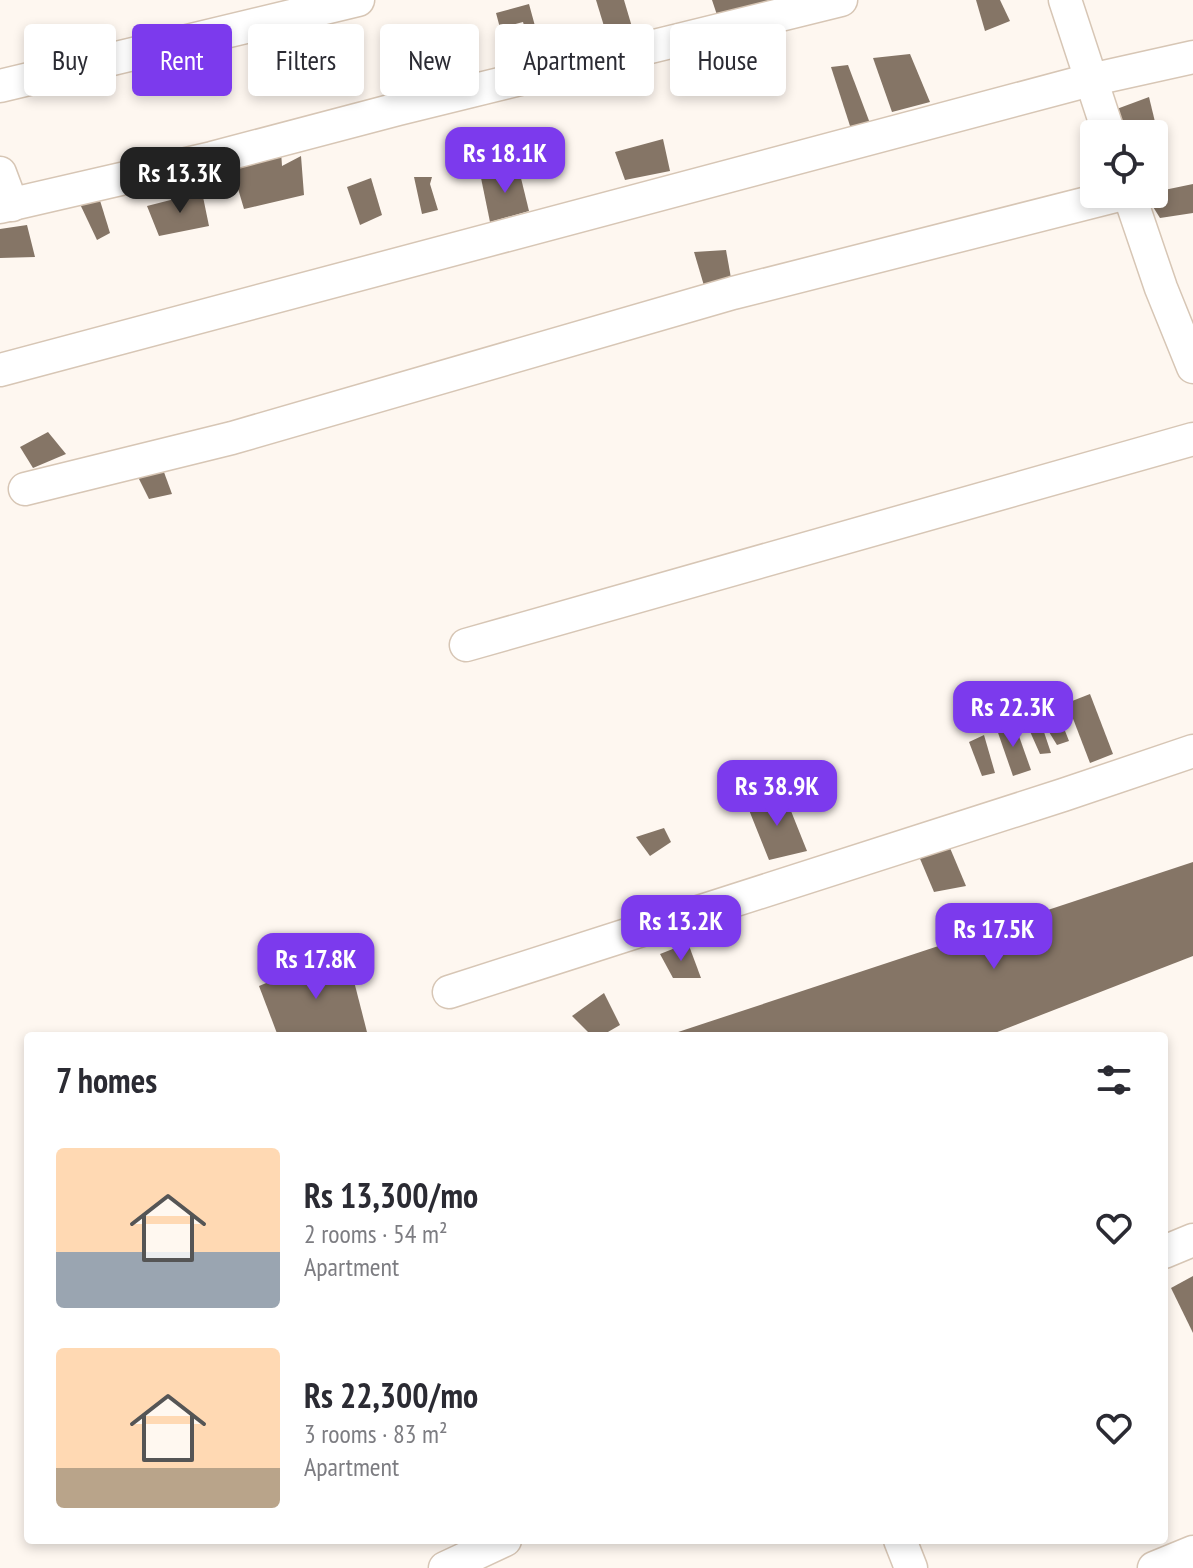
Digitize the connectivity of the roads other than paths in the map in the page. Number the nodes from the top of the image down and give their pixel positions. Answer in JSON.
{"nodes":[{"id":1,"x":358,"y":0,"type":"edge"},
{"id":2,"x":841,"y":0,"type":"edge"},
{"id":3,"x":1065,"y":0,"type":"edge"},
{"id":4,"x":1193,"y":57,"type":"edge"},
{"id":5,"x":1090,"y":80,"type":"junction"},
{"id":6,"x":0,"y":86,"type":"edge"},
{"id":7,"x":1104,"y":120,"type":"edge"},
{"id":8,"x":0,"y":173,"type":"edge"},
{"id":9,"x":6,"y":206,"type":"edge"},
{"id":10,"x":1080,"y":206,"type":"edge"},
{"id":11,"x":1131,"y":208,"type":"edge"},
{"id":12,"x":1193,"y":367,"type":"edge"},
{"id":13,"x":0,"y":370,"type":"edge"},
{"id":14,"x":1193,"y":439,"type":"edge"},
{"id":15,"x":25,"y":489,"type":"dead end"},
{"id":16,"x":466,"y":645,"type":"dead end"},
{"id":17,"x":1193,"y":751,"type":"edge"},
{"id":18,"x":449,"y":992,"type":"dead end"},
{"id":19,"x":1193,"y":1240,"type":"edge"},
{"id":20,"x":1168,"y":1250,"type":"edge"},
{"id":21,"x":496,"y":1544,"type":"edge"},
{"id":22,"x":902,"y":1544,"type":"edge"},
{"id":23,"x":1193,"y":1552,"type":"edge"},
{"id":24,"x":445,"y":1568,"type":"edge"},
{"id":25,"x":911,"y":1568,"type":"edge"},
{"id":26,"x":1154,"y":1568,"type":"edge"}],
"edges":[{"from":1,"to":6,"type":"street"},
{"from":2,"to":9,"type":"street"},
{"from":3,"to":5,"type":"street"},
{"from":4,"to":5,"type":"street"},
{"from":5,"to":7,"type":"street"},
{"from":5,"to":13,"type":"street"},
{"from":8,"to":9,"type":"street"},
{"from":10,"to":15,"type":"street"},
{"from":11,"to":12,"type":"street"},
{"from":14,"to":16,"type":"street"},
{"from":17,"to":18,"type":"street"},
{"from":19,"to":20,"type":"street"},
{"from":21,"to":24,"type":"street"},
{"from":22,"to":25,"type":"street"},
{"from":23,"to":26,"type":"street"}]}
